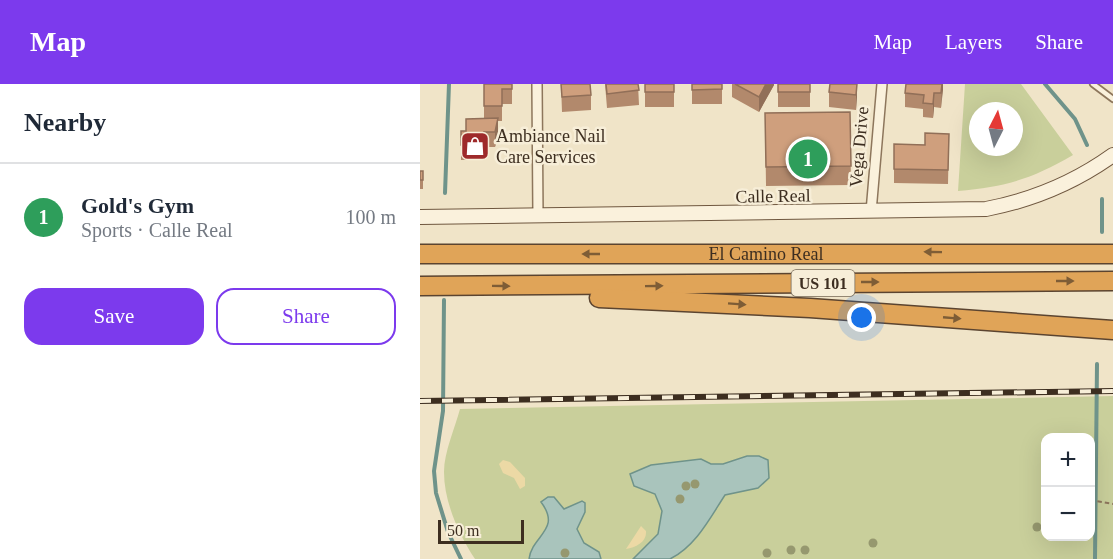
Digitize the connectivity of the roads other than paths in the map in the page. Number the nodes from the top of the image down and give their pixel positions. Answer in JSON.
{"nodes":[{"id":1,"x":537,"y":84,"type":"edge"},
{"id":2,"x":882,"y":84,"type":"edge"},
{"id":3,"x":1093,"y":84,"type":"edge"},
{"id":4,"x":1113,"y":99,"type":"edge"},
{"id":5,"x":1113,"y":155,"type":"edge"},
{"id":6,"x":871,"y":212,"type":"junction"},
{"id":7,"x":538,"y":217,"type":"junction"},
{"id":8,"x":420,"y":218,"type":"edge"},
{"id":9,"x":420,"y":254,"type":"edge"},
{"id":10,"x":1113,"y":254,"type":"edge"},
{"id":11,"x":1113,"y":281,"type":"edge"},
{"id":12,"x":420,"y":286,"type":"edge"},
{"id":13,"x":532,"y":286,"type":"junction"},
{"id":14,"x":1113,"y":330,"type":"edge"}],
"edges":[{"from":1,"to":7,"type":"street"},
{"from":2,"to":6,"type":"street","name":"Vega Drive"},
{"from":3,"to":4,"type":"lane"},
{"from":5,"to":6,"type":"main road","name":"Calle Real"},
{"from":6,"to":7,"type":"main road","name":"Calle Real"},
{"from":7,"to":8,"type":"main road","name":"Calle Real"},
{"from":10,"to":9,"type":"highway","name":"El Camino Real","number":"US 101","one_way":true},
{"from":13,"to":11,"type":"highway","name":"El Camino Real","number":"US 101","one_way":true},
{"from":12,"to":13,"type":"highway","name":"El Camino Real","number":"US 101","one_way":true},
{"from":13,"to":14,"type":"highway","one_way":true}]}
